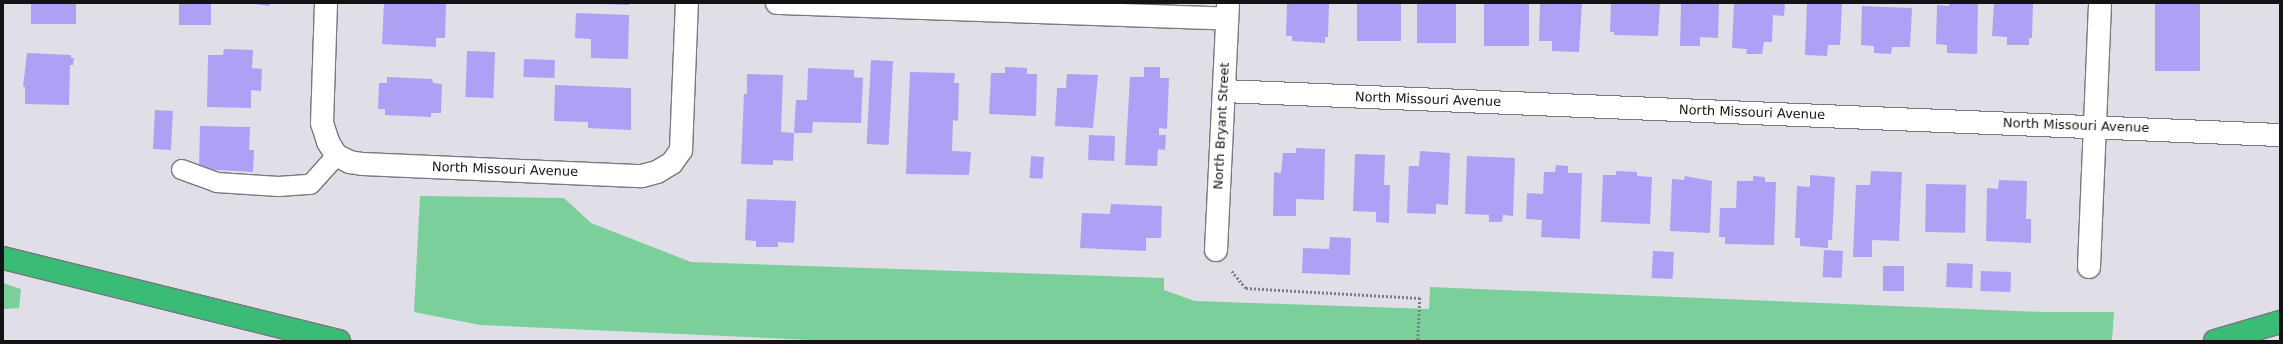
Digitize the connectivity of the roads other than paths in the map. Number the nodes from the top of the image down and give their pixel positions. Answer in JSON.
{"nodes":[{"id":1,"x":326,"y":3,"type":"edge"},
{"id":2,"x":687,"y":3,"type":"edge"},
{"id":3,"x":777,"y":3,"type":"edge"},
{"id":4,"x":2100,"y":3,"type":"edge"},
{"id":5,"x":1228,"y":11,"type":"edge"},
{"id":6,"x":1224,"y":91,"type":"junction"},
{"id":7,"x":2094,"y":127,"type":"junction"},
{"id":8,"x":2280,"y":135,"type":"edge"},
{"id":9,"x":336,"y":155,"type":"junction"},
{"id":10,"x":180,"y":169,"type":"dead end"},
{"id":11,"x":1216,"y":250,"type":"road end"},
{"id":12,"x":3,"y":258,"type":"edge"},
{"id":13,"x":2089,"y":267,"type":"dead end"},
{"id":14,"x":2280,"y":322,"type":"edge"},
{"id":15,"x":339,"y":341,"type":"edge"},
{"id":16,"x":2215,"y":341,"type":"edge"}],
"edges":[{"from":1,"to":9,"type":"street"},
{"from":2,"to":9,"type":"street","name":"North Missouri Avenue"},
{"from":3,"to":5,"type":"street"},
{"from":4,"to":7,"type":"street"},
{"from":5,"to":6,"type":"street","name":"North Bryant Street"},
{"from":6,"to":7,"type":"street","name":"North Missouri Avenue"},
{"from":6,"to":11,"type":"street","name":"North Bryant Street"},
{"from":7,"to":8,"type":"street","name":"North Missouri Avenue"},
{"from":7,"to":13,"type":"street"},
{"from":9,"to":10,"type":"lane"},
{"from":12,"to":15,"type":"highway"},
{"from":14,"to":16,"type":"highway"}]}
